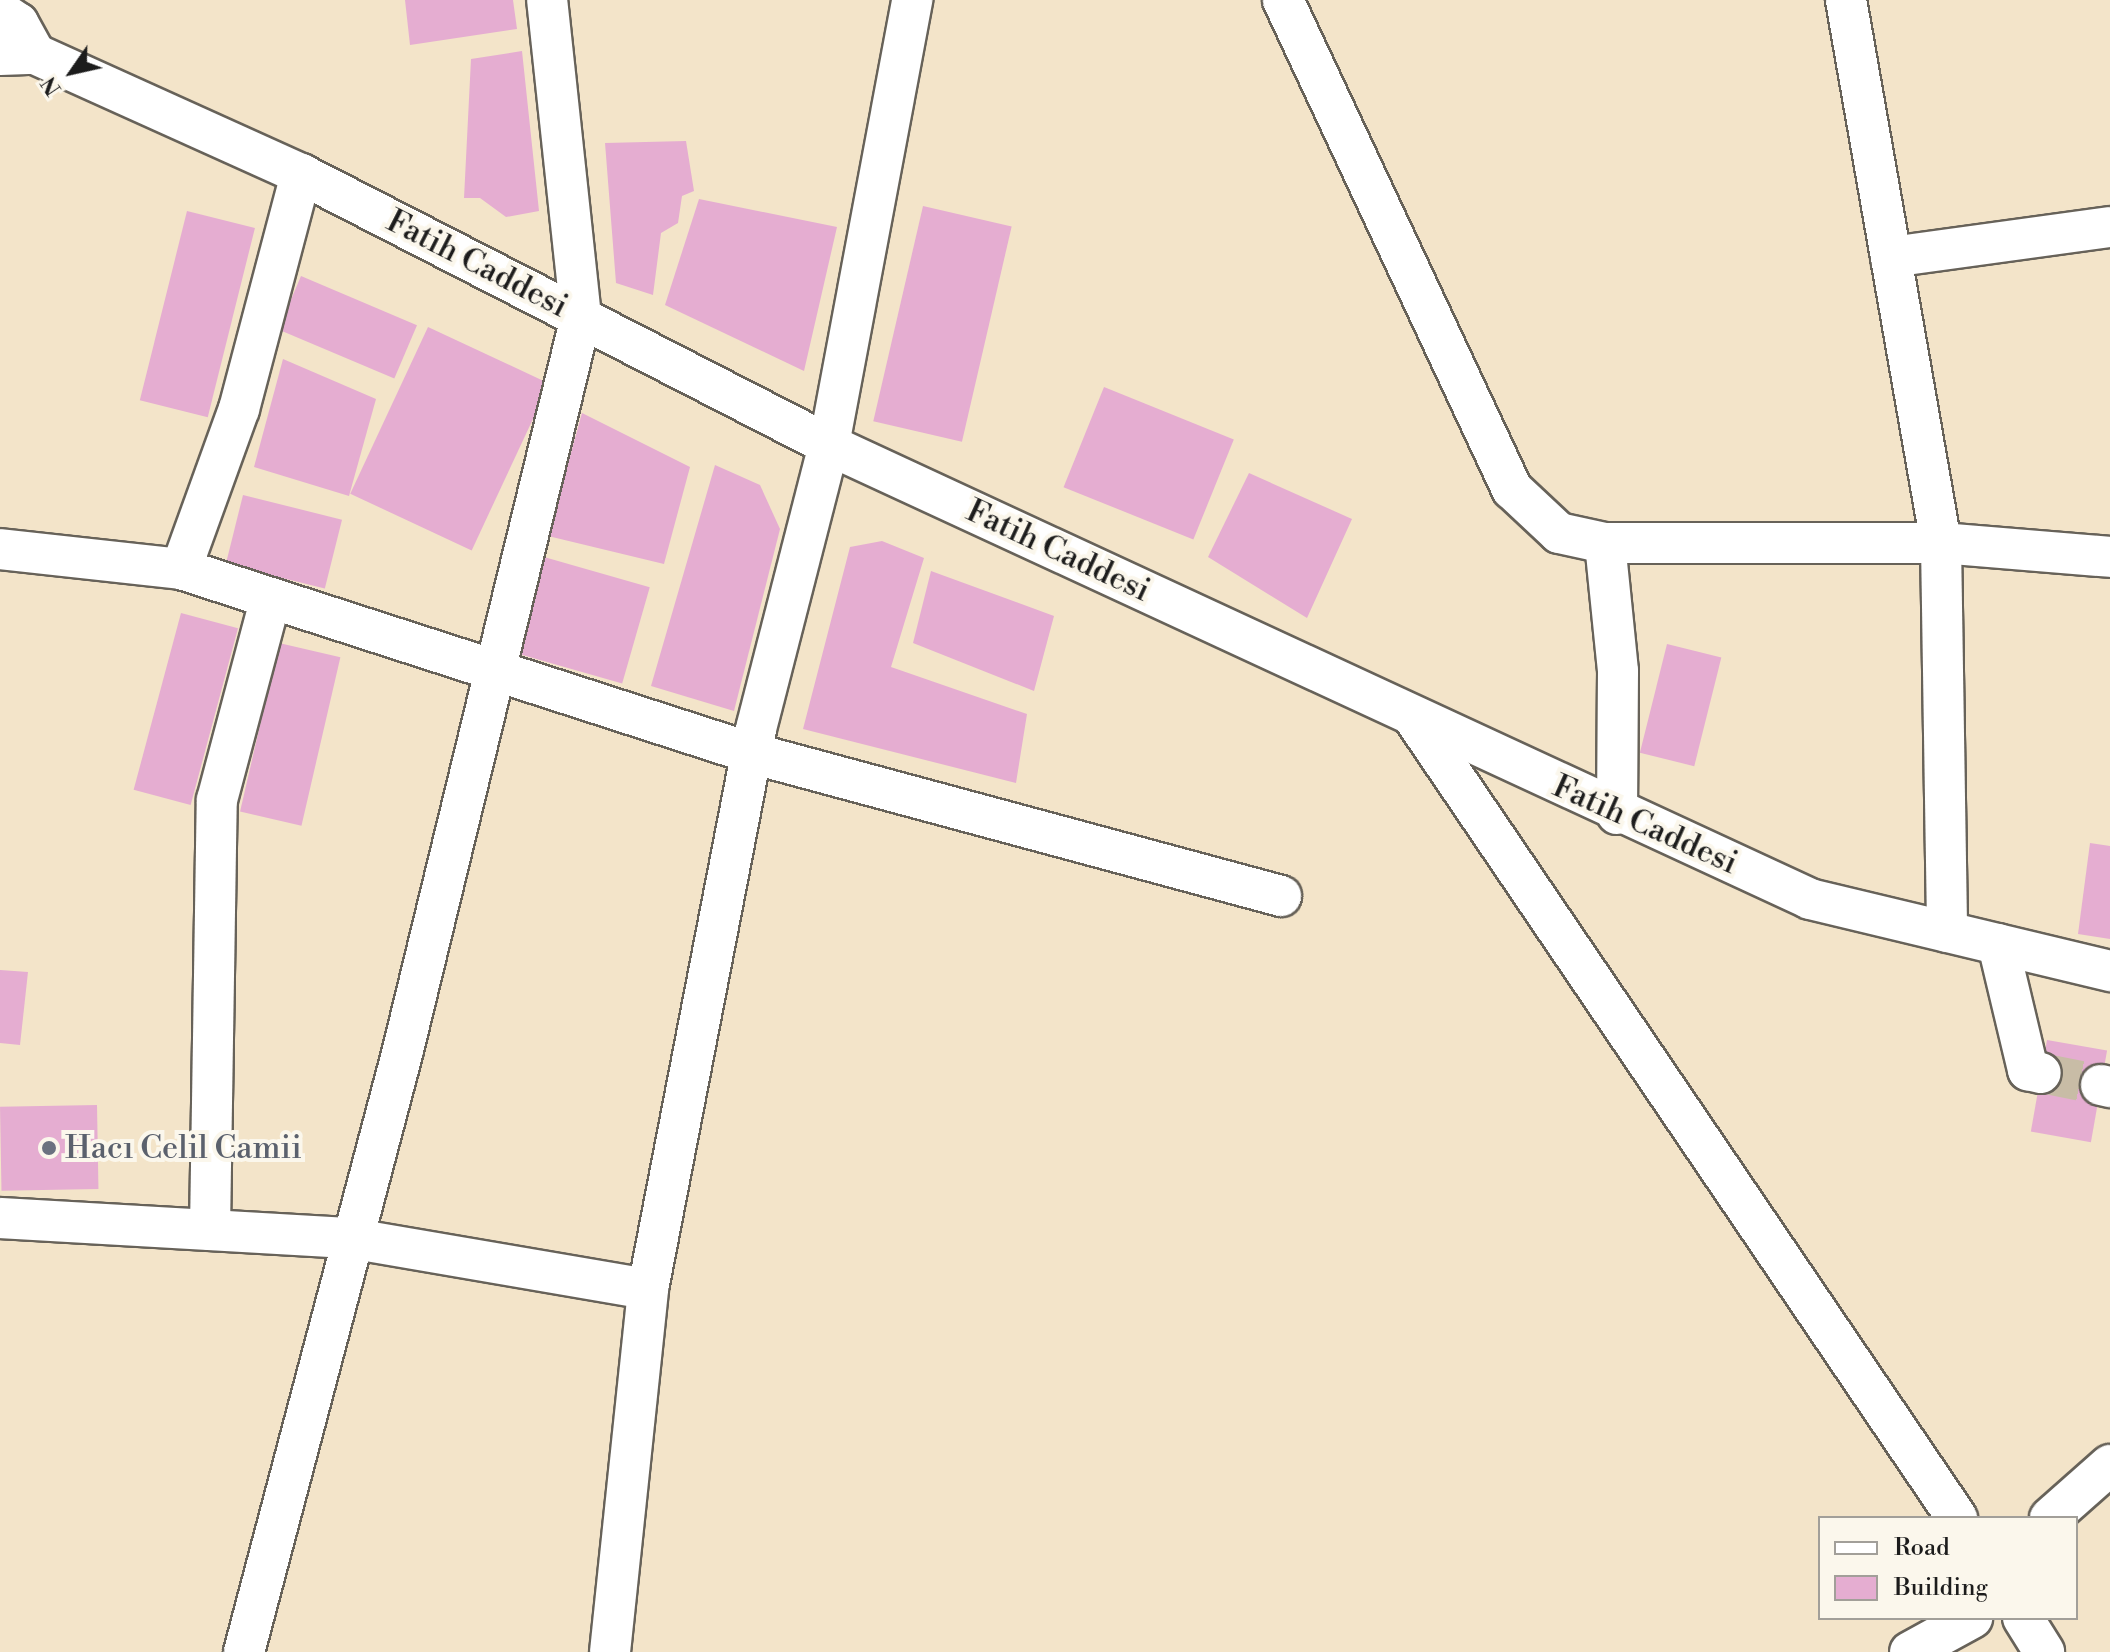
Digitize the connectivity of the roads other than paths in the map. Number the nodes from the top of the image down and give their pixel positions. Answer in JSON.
{"nodes":[{"id":1,"x":547,"y":0,"type":"edge"},
{"id":2,"x":912,"y":0,"type":"edge"},
{"id":3,"x":1283,"y":0,"type":"edge"},
{"id":4,"x":1846,"y":0,"type":"edge"},
{"id":5,"x":0,"y":11,"type":"edge"},
{"id":6,"x":18,"y":54,"type":"edge"},
{"id":7,"x":301,"y":174,"type":"junction"},
{"id":8,"x":2110,"y":227,"type":"edge"},
{"id":9,"x":1891,"y":257,"type":"junction"},
{"id":10,"x":581,"y":317,"type":"junction"},
{"id":11,"x":829,"y":445,"type":"junction"},
{"id":12,"x":1605,"y":543,"type":"junction"},
{"id":13,"x":1941,"y":543,"type":"junction"},
{"id":14,"x":0,"y":549,"type":"edge"},
{"id":15,"x":2110,"y":557,"type":"edge"},
{"id":16,"x":181,"y":569,"type":"junction"},
{"id":17,"x":270,"y":601,"type":"junction"},
{"id":18,"x":492,"y":669,"type":"junction"},
{"id":19,"x":1414,"y":718,"type":"junction"},
{"id":20,"x":751,"y":753,"type":"junction"},
{"id":21,"x":1617,"y":814,"type":"junction"},
{"id":22,"x":1281,"y":896,"type":"dead end"},
{"id":23,"x":1947,"y":932,"type":"junction"},
{"id":24,"x":1998,"y":944,"type":"junction"},
{"id":25,"x":2110,"y":971,"type":"edge"},
{"id":26,"x":2041,"y":1073,"type":"dead end"},
{"id":27,"x":0,"y":1218,"type":"edge"},
{"id":28,"x":210,"y":1230,"type":"junction"},
{"id":29,"x":349,"y":1238,"type":"junction"},
{"id":30,"x":648,"y":1289,"type":"junction"},
{"id":31,"x":2110,"y":1465,"type":"edge"},
{"id":32,"x":1956,"y":1516,"type":"edge"},
{"id":33,"x":2052,"y":1516,"type":"edge"},
{"id":34,"x":1968,"y":1620,"type":"edge"},
{"id":35,"x":2024,"y":1620,"type":"edge"},
{"id":36,"x":244,"y":1652,"type":"edge"},
{"id":37,"x":610,"y":1652,"type":"edge"},
{"id":38,"x":1910,"y":1652,"type":"edge"},
{"id":39,"x":2044,"y":1652,"type":"edge"}],
"edges":[{"from":1,"to":10,"type":"street"},
{"from":2,"to":11,"type":"street"},
{"from":3,"to":12,"type":"street"},
{"from":4,"to":9,"type":"street"},
{"from":5,"to":6,"type":"street","name":"Fatih Caddesi"},
{"from":6,"to":7,"type":"street","name":"Fatih Caddesi"},
{"from":7,"to":10,"type":"street","name":"Fatih Caddesi"},
{"from":7,"to":16,"type":"street"},
{"from":8,"to":9,"type":"street"},
{"from":9,"to":13,"type":"street"},
{"from":10,"to":11,"type":"street","name":"Fatih Caddesi"},
{"from":10,"to":18,"type":"street"},
{"from":11,"to":19,"type":"street","name":"Fatih Caddesi"},
{"from":11,"to":20,"type":"street"},
{"from":12,"to":13,"type":"street"},
{"from":12,"to":21,"type":"street"},
{"from":13,"to":15,"type":"street"},
{"from":13,"to":23,"type":"street"},
{"from":14,"to":16,"type":"street"},
{"from":16,"to":17,"type":"street"},
{"from":17,"to":18,"type":"street"},
{"from":17,"to":28,"type":"street"},
{"from":18,"to":20,"type":"street"},
{"from":18,"to":29,"type":"street"},
{"from":19,"to":21,"type":"street","name":"Fatih Caddesi"},
{"from":19,"to":32,"type":"street"},
{"from":20,"to":22,"type":"street"},
{"from":20,"to":30,"type":"street"},
{"from":21,"to":23,"type":"street","name":"Fatih Caddesi"},
{"from":23,"to":24,"type":"street","name":"Fatih Caddesi"},
{"from":24,"to":25,"type":"street","name":"Fatih Caddesi"},
{"from":24,"to":26,"type":"street"},
{"from":27,"to":28,"type":"street"},
{"from":28,"to":29,"type":"street"},
{"from":29,"to":30,"type":"street"},
{"from":29,"to":36,"type":"street"},
{"from":30,"to":37,"type":"street"},
{"from":31,"to":33,"type":"street"},
{"from":34,"to":38,"type":"street"},
{"from":35,"to":39,"type":"street"}]}
